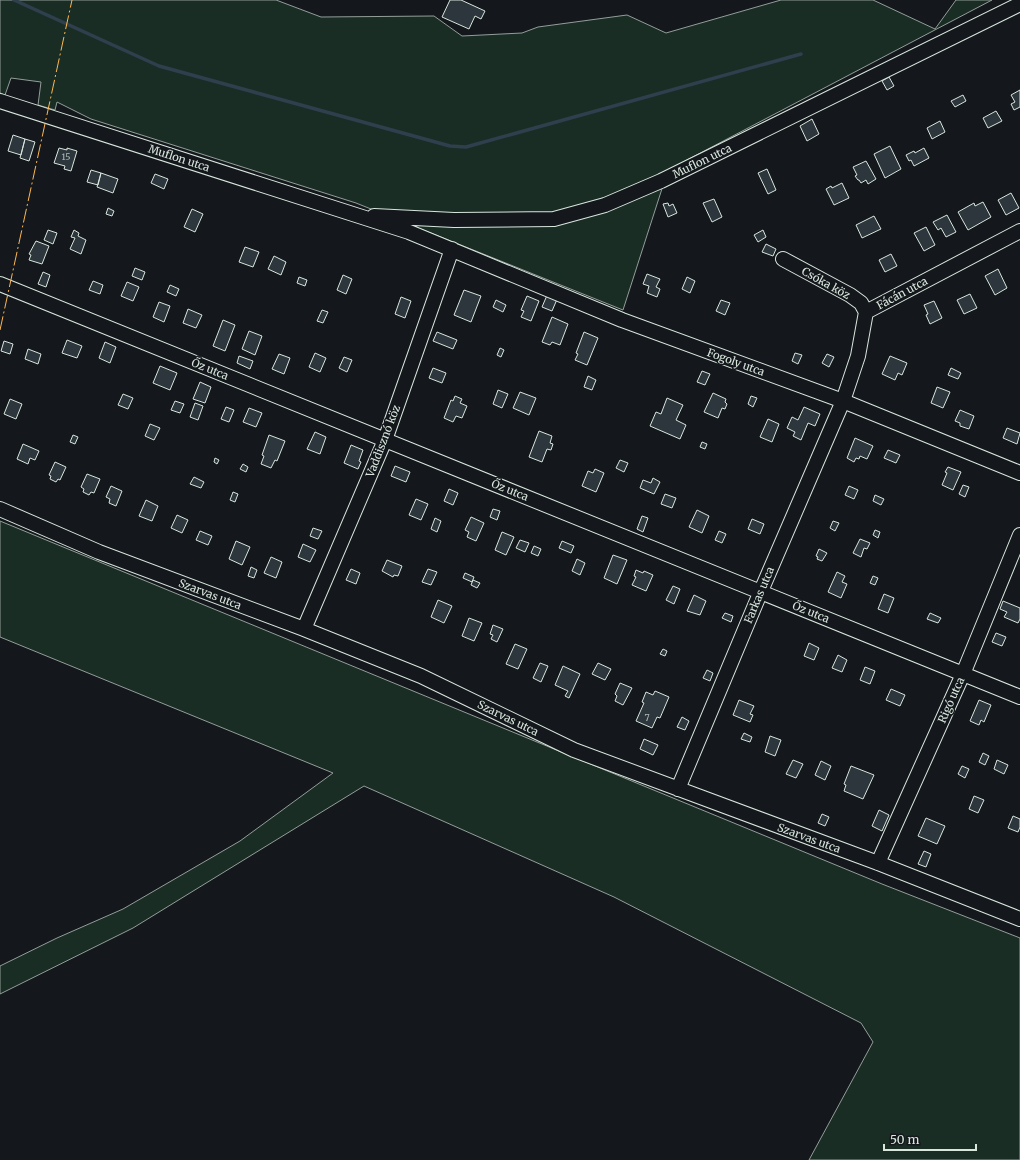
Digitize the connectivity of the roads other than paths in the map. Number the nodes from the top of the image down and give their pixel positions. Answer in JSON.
{"nodes":[{"id":1,"x":1020,"y":4,"type":"edge"},
{"id":2,"x":0,"y":101,"type":"edge"},
{"id":3,"x":359,"y":215,"type":"junction"},
{"id":4,"x":1020,"y":231,"type":"edge"},
{"id":5,"x":452,"y":249,"type":"junction"},
{"id":6,"x":783,"y":259,"type":"dead end"},
{"id":7,"x":0,"y":284,"type":"edge"},
{"id":8,"x":866,"y":312,"type":"junction"},
{"id":9,"x":843,"y":402,"type":"junction"},
{"id":10,"x":385,"y":440,"type":"junction"},
{"id":11,"x":1020,"y":473,"type":"edge"},
{"id":12,"x":0,"y":509,"type":"edge"},
{"id":13,"x":1020,"y":535,"type":"edge"},
{"id":14,"x":761,"y":591,"type":"junction"},
{"id":15,"x":304,"y":629,"type":"junction"},
{"id":16,"x":963,"y":674,"type":"junction"},
{"id":17,"x":1020,"y":697,"type":"edge"},
{"id":18,"x":678,"y":789,"type":"junction"},
{"id":19,"x":878,"y":864,"type":"junction"},
{"id":20,"x":1020,"y":919,"type":"edge"}],
"edges":[{"from":1,"to":3,"type":"street","name":"Muflon utca"},
{"from":2,"to":3,"type":"street","name":"Muflon utca"},
{"from":3,"to":5,"type":"street","name":"Muflon utca"},
{"from":4,"to":8,"type":"street","name":"Fácán utca"},
{"from":5,"to":9,"type":"street","name":"Fogoly utca"},
{"from":5,"to":10,"type":"street","name":"Vaddisznó köz"},
{"from":6,"to":8,"type":"street","name":"Csóka köz"},
{"from":7,"to":10,"type":"street","name":"Őz utca"},
{"from":8,"to":9,"type":"street","name":"Fácán utca"},
{"from":9,"to":11,"type":"street","name":"Fogoly utca"},
{"from":9,"to":14,"type":"street","name":"Farkas utca"},
{"from":10,"to":14,"type":"street","name":"Őz utca"},
{"from":10,"to":15,"type":"street","name":"Vaddisznó köz"},
{"from":12,"to":15,"type":"street","name":"Szarvas utca"},
{"from":13,"to":16,"type":"street","name":"Rigó utca"},
{"from":14,"to":16,"type":"street","name":"Őz utca"},
{"from":14,"to":18,"type":"street","name":"Farkas utca"},
{"from":15,"to":18,"type":"street","name":"Szarvas utca"},
{"from":16,"to":17,"type":"street","name":"Őz utca"},
{"from":16,"to":19,"type":"street","name":"Rigó utca"},
{"from":18,"to":19,"type":"street","name":"Szarvas utca"},
{"from":19,"to":20,"type":"street","name":"Szarvas utca"}]}
